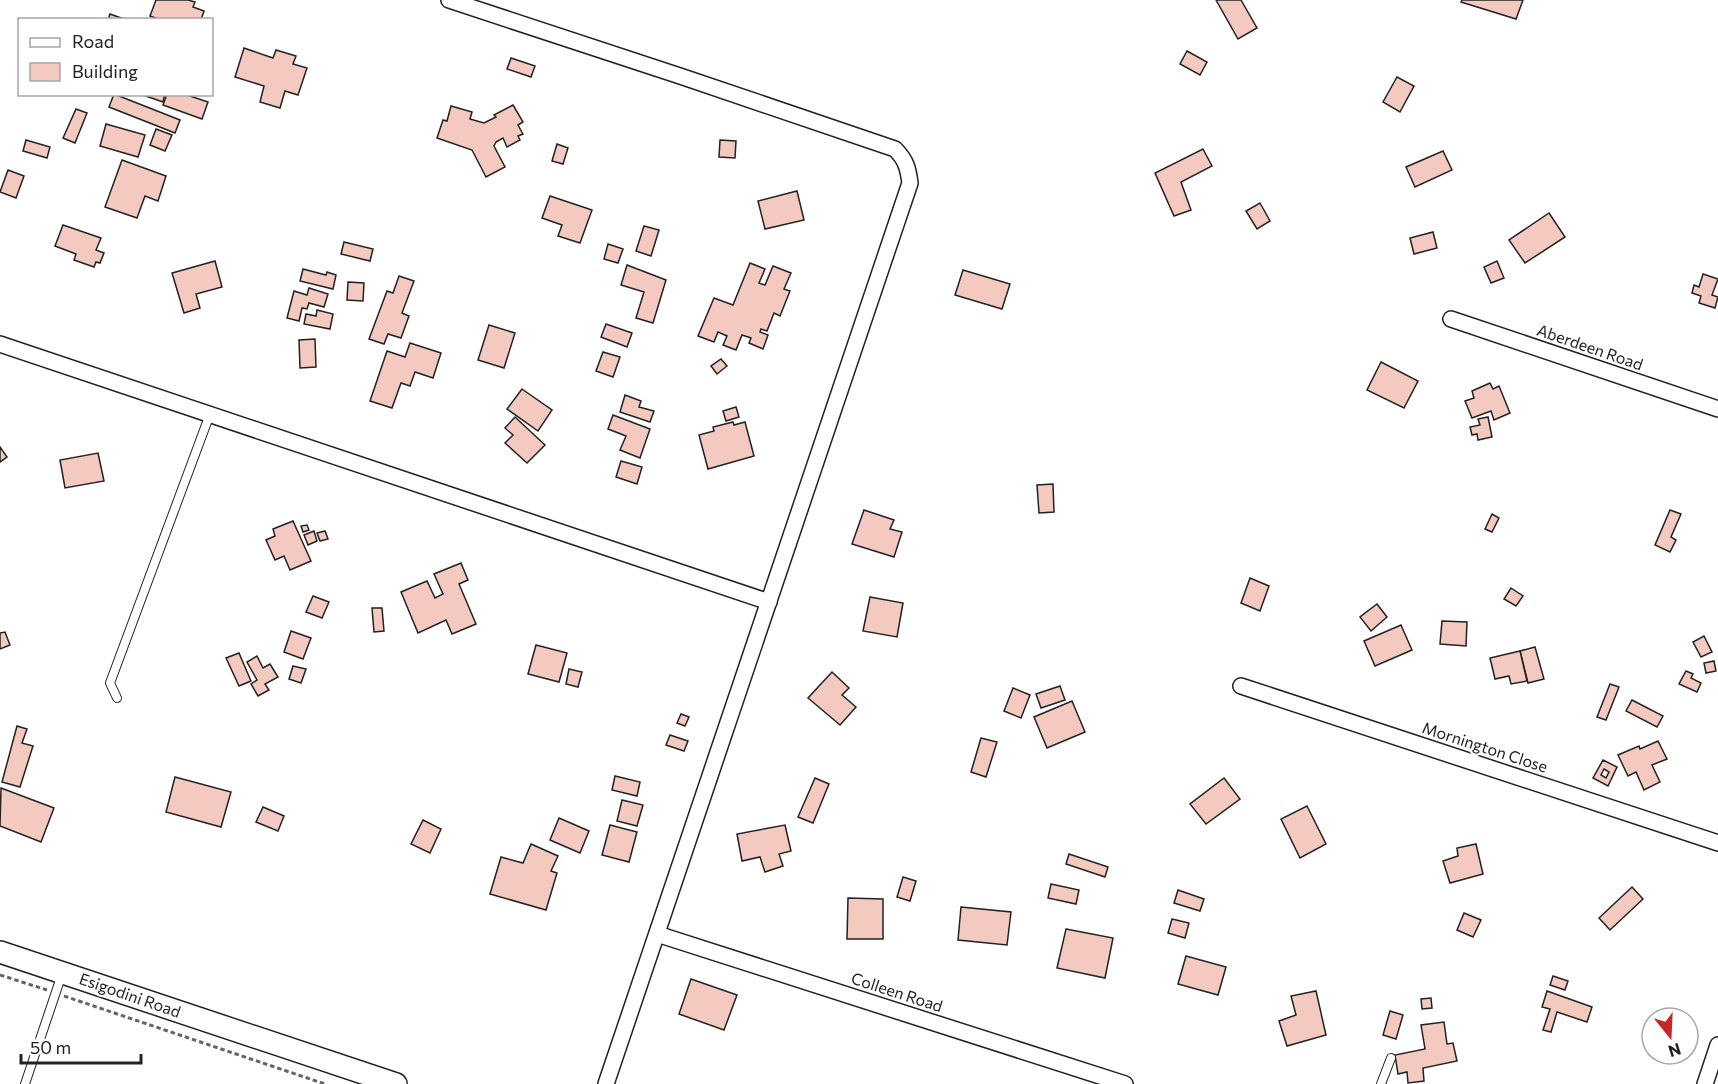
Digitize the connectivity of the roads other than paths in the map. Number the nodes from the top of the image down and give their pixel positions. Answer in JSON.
{"nodes":[{"id":1,"x":448,"y":0,"type":"edge"},
{"id":2,"x":1451,"y":319,"type":"dead end"},
{"id":3,"x":0,"y":344,"type":"edge"},
{"id":4,"x":1718,"y":409,"type":"edge"},
{"id":5,"x":210,"y":414,"type":"junction"},
{"id":6,"x":769,"y":602,"type":"junction"},
{"id":7,"x":1241,"y":686,"type":"dead end"},
{"id":8,"x":117,"y":698,"type":"dead end"},
{"id":9,"x":1718,"y":843,"type":"edge"},
{"id":10,"x":657,"y":934,"type":"junction"},
{"id":11,"x":0,"y":952,"type":"edge"},
{"id":12,"x":63,"y":972,"type":"junction"},
{"id":13,"x":1718,"y":1045,"type":"edge"},
{"id":14,"x":1391,"y":1058,"type":"dead end"},
{"id":15,"x":25,"y":1084,"type":"edge"},
{"id":16,"x":396,"y":1084,"type":"edge"},
{"id":17,"x":606,"y":1084,"type":"edge"},
{"id":18,"x":1125,"y":1084,"type":"edge"},
{"id":19,"x":1381,"y":1084,"type":"edge"},
{"id":20,"x":1705,"y":1084,"type":"edge"}],
"edges":[{"from":1,"to":6,"type":"street"},
{"from":2,"to":4,"type":"street","name":"Aberdeen Road"},
{"from":3,"to":5,"type":"street"},
{"from":5,"to":6,"type":"street"},
{"from":5,"to":8,"type":"lane"},
{"from":6,"to":10,"type":"street"},
{"from":7,"to":9,"type":"street","name":"Mornington Close"},
{"from":10,"to":17,"type":"street"},
{"from":10,"to":18,"type":"street","name":"Colleen Road"},
{"from":11,"to":12,"type":"main road","name":"Esigodini Road"},
{"from":12,"to":15,"type":"lane"},
{"from":12,"to":16,"type":"main road","name":"Esigodini Road"},
{"from":13,"to":20,"type":"street"},
{"from":14,"to":19,"type":"lane"}]}
